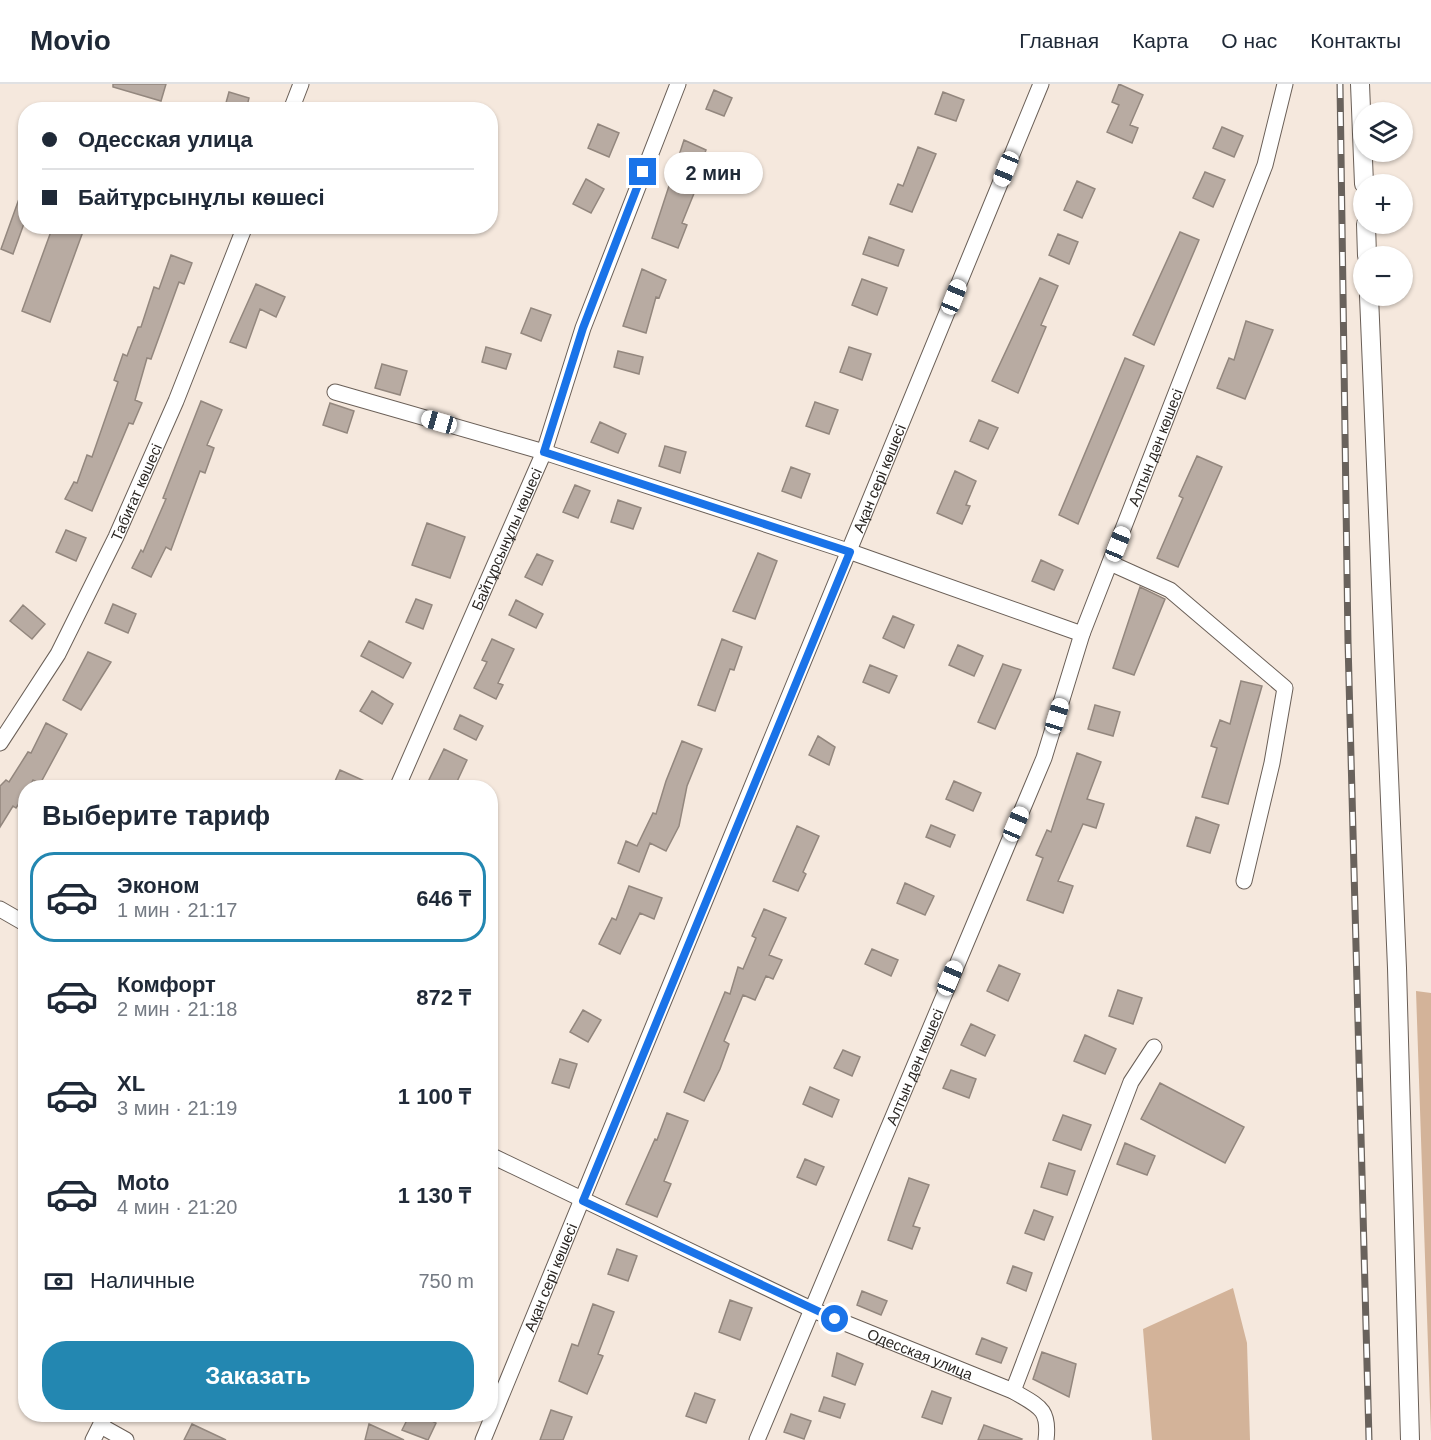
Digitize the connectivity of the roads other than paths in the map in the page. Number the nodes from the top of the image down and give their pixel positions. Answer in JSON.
{"nodes":[{"id":1,"x":301,"y":84,"type":"edge"},
{"id":2,"x":678,"y":84,"type":"edge"},
{"id":3,"x":1041,"y":84,"type":"edge"},
{"id":4,"x":1286,"y":84,"type":"edge"},
{"id":5,"x":1360,"y":84,"type":"edge"},
{"id":6,"x":294,"y":102,"type":"edge"},
{"id":7,"x":1364,"y":174,"type":"edge"},
{"id":8,"x":242,"y":234,"type":"edge"},
{"id":9,"x":1369,"y":306,"type":"edge"},
{"id":10,"x":335,"y":392,"type":"dead end"},
{"id":11,"x":544,"y":452,"type":"junction"},
{"id":12,"x":850,"y":552,"type":"junction"},
{"id":13,"x":1110,"y":563,"type":"junction"},
{"id":14,"x":1082,"y":634,"type":"junction"},
{"id":15,"x":0,"y":743,"type":"edge"},
{"id":16,"x":400,"y":780,"type":"edge"},
{"id":17,"x":1244,"y":881,"type":"dead end"},
{"id":18,"x":0,"y":909,"type":"edge"},
{"id":19,"x":18,"y":919,"type":"edge"},
{"id":20,"x":1154,"y":1047,"type":"dead end"},
{"id":21,"x":498,"y":1159,"type":"edge"},
{"id":22,"x":583,"y":1201,"type":"junction"},
{"id":23,"x":813,"y":1310,"type":"junction"},
{"id":24,"x":1013,"y":1391,"type":"junction"},
{"id":25,"x":498,"y":1404,"type":"edge"},
{"id":26,"x":103,"y":1422,"type":"edge"},
{"id":27,"x":106,"y":1422,"type":"edge"},
{"id":28,"x":491,"y":1422,"type":"edge"},
{"id":29,"x":93,"y":1440,"type":"edge"},
{"id":30,"x":126,"y":1440,"type":"edge"},
{"id":31,"x":483,"y":1440,"type":"edge"},
{"id":32,"x":757,"y":1440,"type":"edge"},
{"id":33,"x":1046,"y":1440,"type":"edge"},
{"id":34,"x":1410,"y":1440,"type":"edge"}],
"edges":[{"from":1,"to":6,"type":"street"},
{"from":2,"to":11,"type":"street","name":"Байтұрсынұлы көшесі"},
{"from":3,"to":12,"type":"street","name":"Ақан сері көшесі"},
{"from":4,"to":13,"type":"street","name":"Алтын дән көшесі"},
{"from":5,"to":7,"type":"main road"},
{"from":8,"to":15,"type":"street","name":"Табиғат көшесі"},
{"from":9,"to":34,"type":"main road"},
{"from":10,"to":11,"type":"street"},
{"from":11,"to":12,"type":"street"},
{"from":11,"to":16,"type":"street","name":"Байтұрсынұлы көшесі"},
{"from":12,"to":14,"type":"street"},
{"from":12,"to":22,"type":"street","name":"Ақан сері көшесі"},
{"from":13,"to":14,"type":"street","name":"Алтын дән көшесі"},
{"from":13,"to":17,"type":"street"},
{"from":14,"to":23,"type":"street","name":"Алтын дән көшесі"},
{"from":18,"to":19,"type":"street"},
{"from":20,"to":24,"type":"street"},
{"from":21,"to":22,"type":"street","name":"Одесская улица"},
{"from":22,"to":23,"type":"street","name":"Одесская улица"},
{"from":22,"to":25,"type":"street","name":"Ақан сері көшесі"},
{"from":23,"to":24,"type":"street","name":"Одесская улица"},
{"from":23,"to":32,"type":"street","name":"Алтын дән көшесі"},
{"from":24,"to":33,"type":"street","name":"Одесская улица"},
{"from":26,"to":29,"type":"street"},
{"from":27,"to":30,"type":"street"},
{"from":28,"to":31,"type":"street","name":"Ақан сері көшесі"}]}
